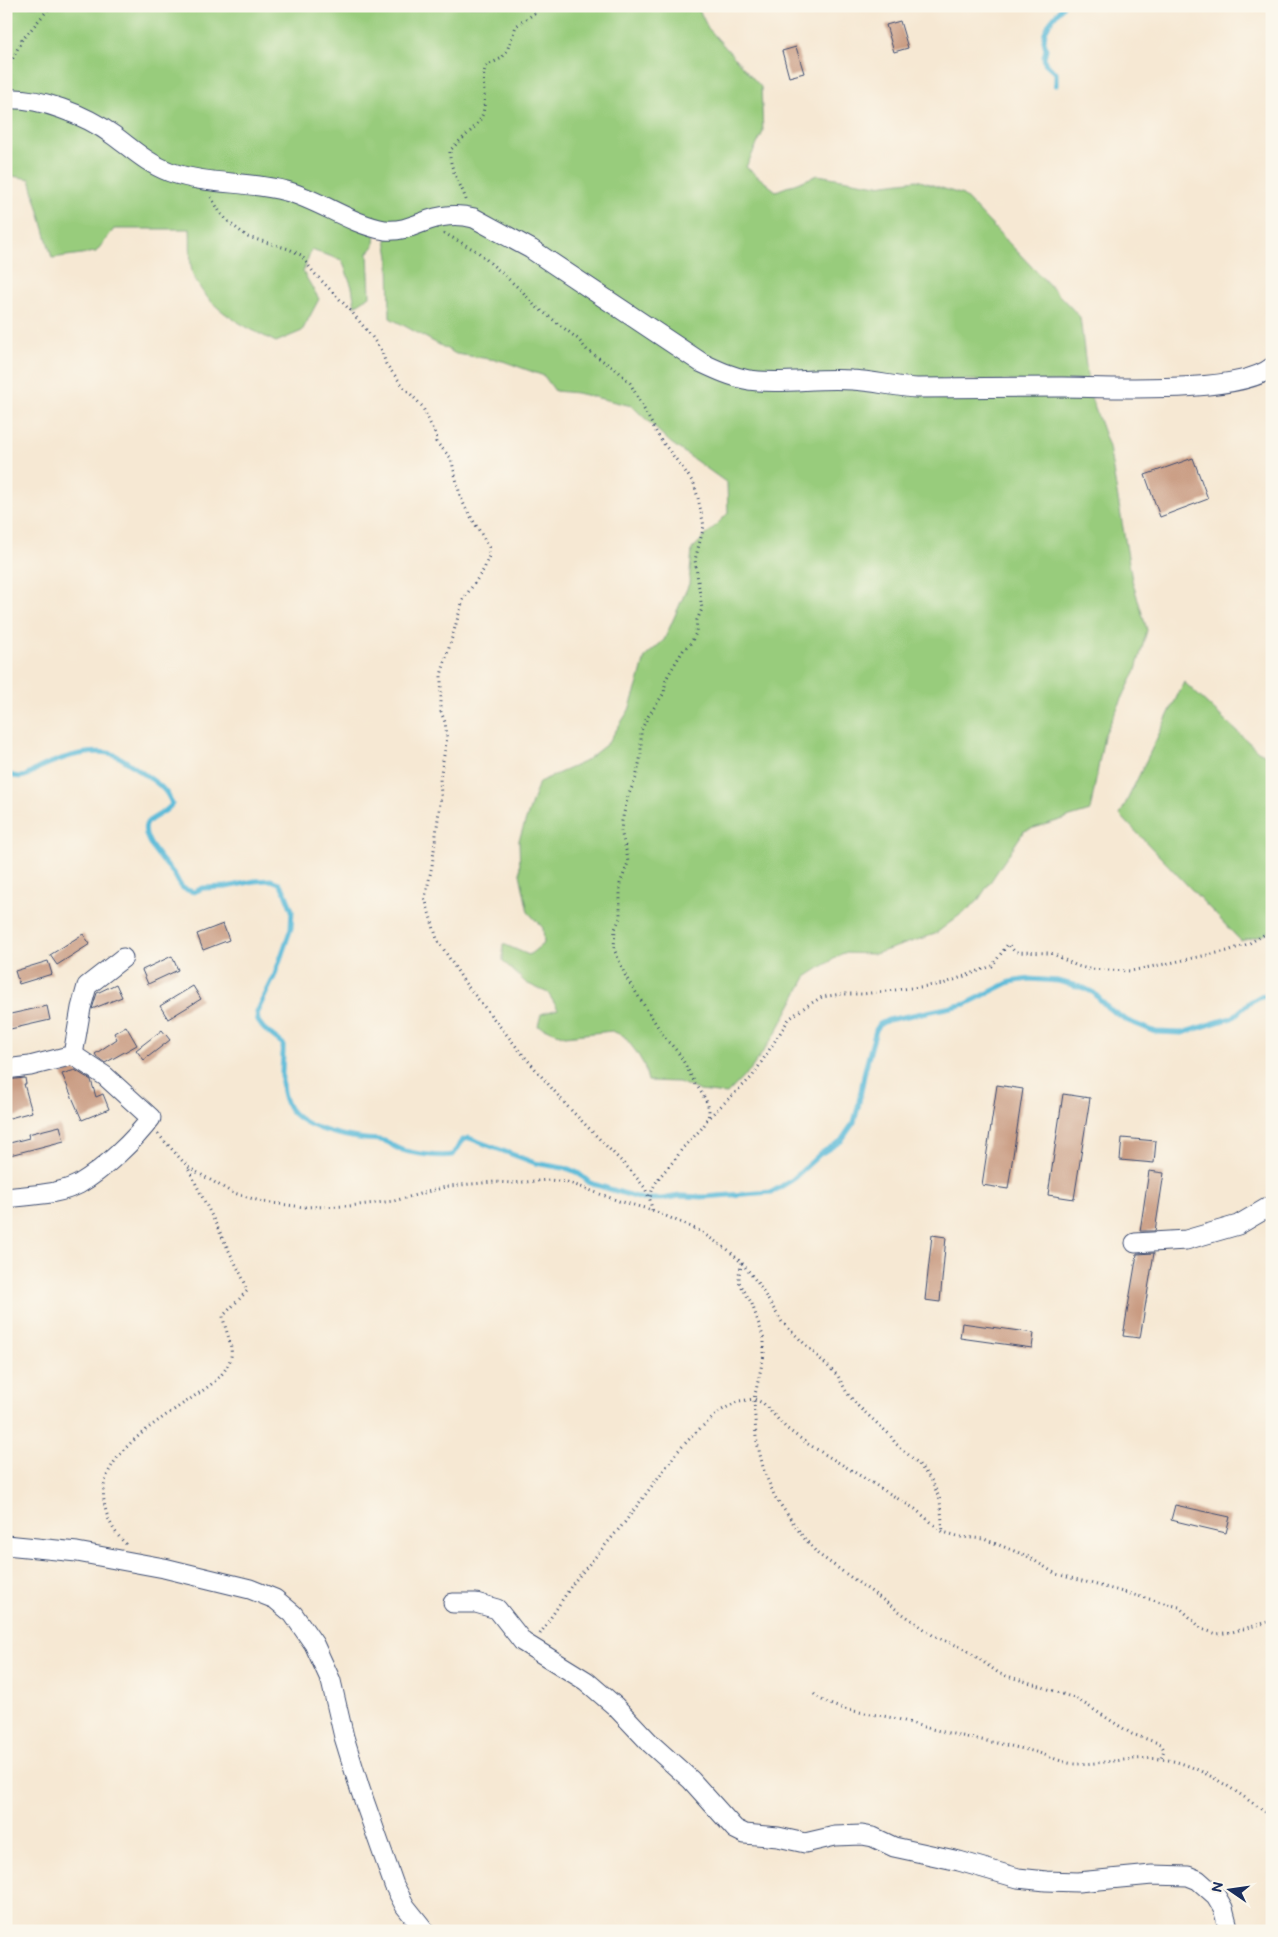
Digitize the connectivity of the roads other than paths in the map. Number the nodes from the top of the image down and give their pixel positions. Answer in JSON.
{"nodes":[{"id":1,"x":6,"y":99,"type":"edge"},
{"id":2,"x":1272,"y":367,"type":"edge"},
{"id":3,"x":123,"y":958,"type":"dead end"},
{"id":4,"x":74,"y":1055,"type":"junction"},
{"id":5,"x":6,"y":1069,"type":"edge"},
{"id":6,"x":6,"y":1198,"type":"edge"},
{"id":7,"x":1272,"y":1205,"type":"edge"},
{"id":8,"x":1135,"y":1243,"type":"dead end"},
{"id":9,"x":6,"y":1545,"type":"edge"},
{"id":10,"x":453,"y":1603,"type":"dead end"},
{"id":11,"x":425,"y":1931,"type":"edge"},
{"id":12,"x":1229,"y":1931,"type":"edge"}],
"edges":[{"from":1,"to":2,"type":"street"},
{"from":3,"to":4,"type":"street"},
{"from":4,"to":5,"type":"street"},
{"from":4,"to":6,"type":"street"},
{"from":7,"to":8,"type":"street"},
{"from":9,"to":11,"type":"street"},
{"from":10,"to":12,"type":"street"}]}
